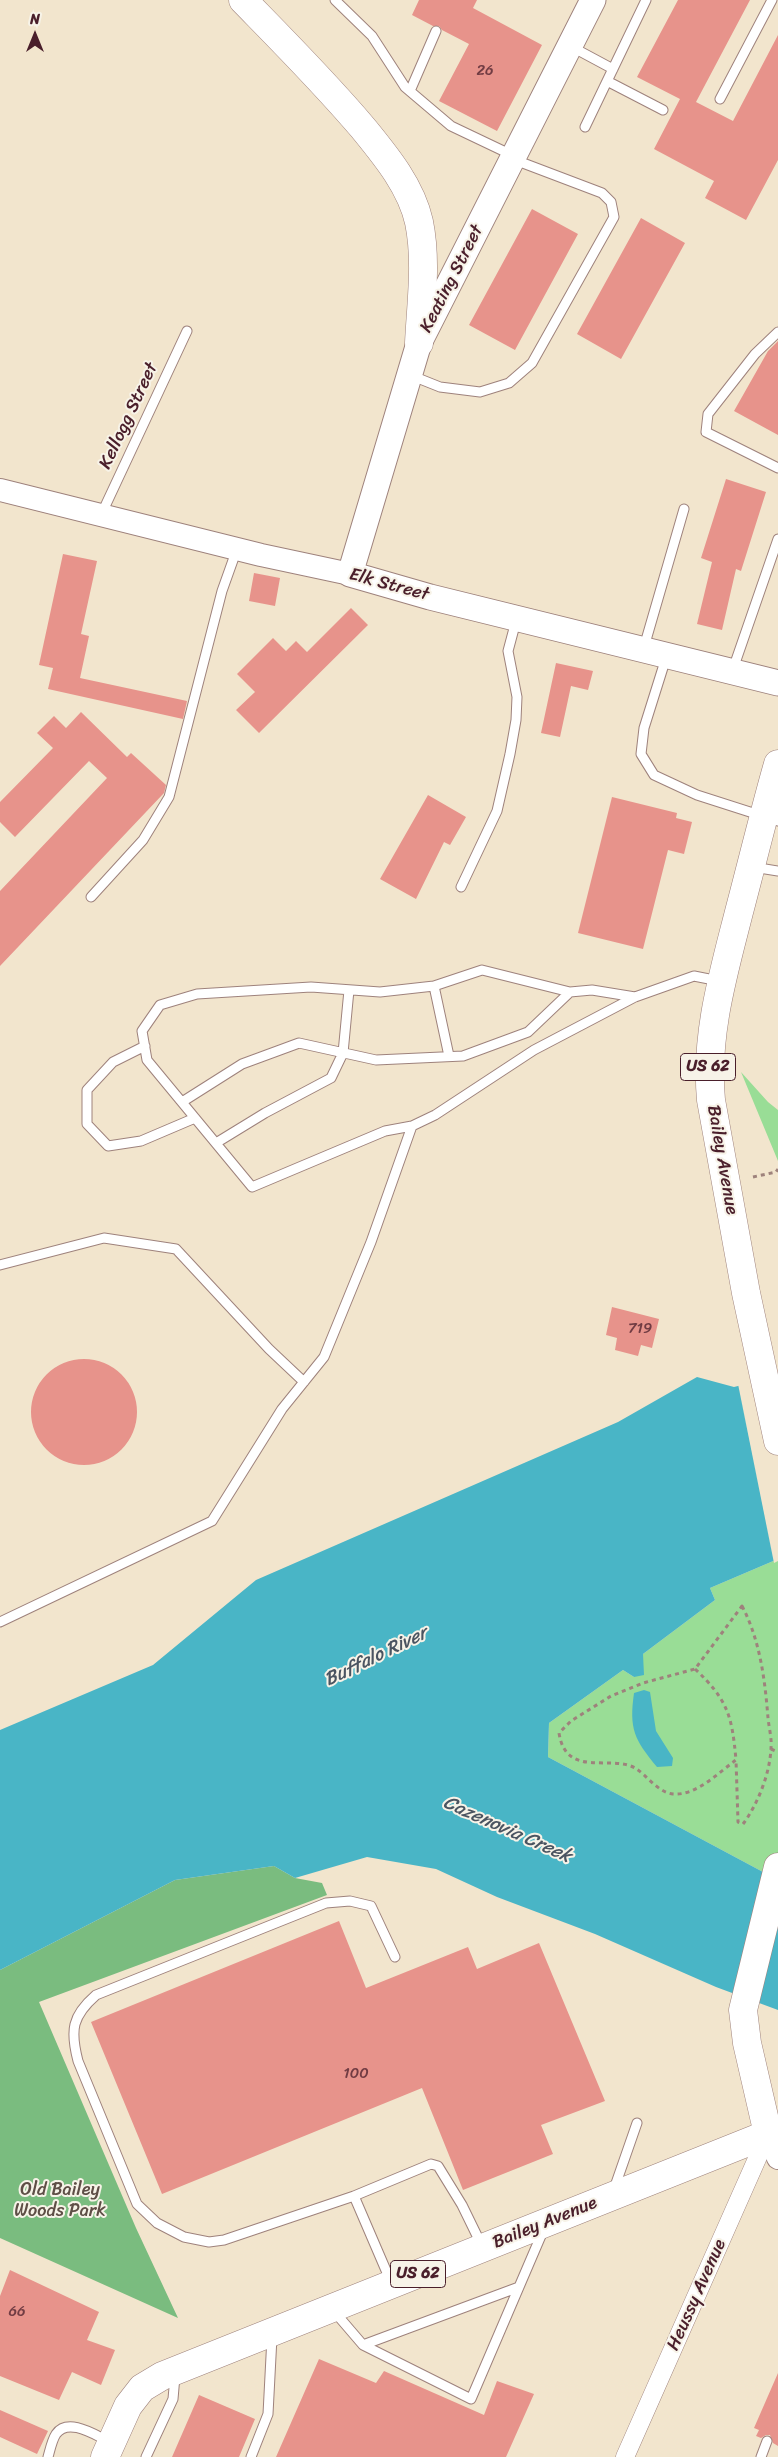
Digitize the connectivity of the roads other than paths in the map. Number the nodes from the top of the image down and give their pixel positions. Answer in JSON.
{"nodes":[{"id":1,"x":243,"y":0,"type":"edge"},
{"id":2,"x":335,"y":0,"type":"edge"},
{"id":3,"x":592,"y":0,"type":"edge"},
{"id":4,"x":646,"y":0,"type":"edge"},
{"id":5,"x":772,"y":0,"type":"edge"},
{"id":6,"x":436,"y":31,"type":"dead end"},
{"id":7,"x":569,"y":46,"type":"junction"},
{"id":8,"x":613,"y":69,"type":"junction"},
{"id":9,"x":607,"y":82,"type":"junction"},
{"id":10,"x":410,"y":91,"type":"junction"},
{"id":11,"x":720,"y":99,"type":"dead end"},
{"id":12,"x":663,"y":110,"type":"dead end"},
{"id":13,"x":585,"y":127,"type":"dead end"},
{"id":14,"x":513,"y":157,"type":"junction"},
{"id":15,"x":187,"y":331,"type":"dead end"},
{"id":16,"x":778,"y":332,"type":"edge"},
{"id":17,"x":419,"y":343,"type":"junction"},
{"id":18,"x":410,"y":375,"type":"junction"},
{"id":19,"x":778,"y":468,"type":"edge"},
{"id":20,"x":0,"y":490,"type":"edge"},
{"id":21,"x":684,"y":509,"type":"dead end"},
{"id":22,"x":101,"y":515,"type":"junction"},
{"id":23,"x":778,"y":539,"type":"edge"},
{"id":24,"x":237,"y":549,"type":"junction"},
{"id":25,"x":350,"y":574,"type":"junction"},
{"id":26,"x":517,"y":618,"type":"junction"},
{"id":27,"x":655,"y":652,"type":"junction"},
{"id":28,"x":732,"y":672,"type":"junction"},
{"id":29,"x":778,"y":683,"type":"edge"},
{"id":30,"x":776,"y":782,"type":"edge"},
{"id":31,"x":771,"y":820,"type":"edge"},
{"id":32,"x":751,"y":867,"type":"junction"},
{"id":33,"x":778,"y":871,"type":"edge"},
{"id":34,"x":461,"y":888,"type":"dead end"},
{"id":35,"x":90,"y":897,"type":"dead end"},
{"id":36,"x":722,"y":981,"type":"junction"},
{"id":37,"x":434,"y":986,"type":"junction"},
{"id":38,"x":349,"y":990,"type":"junction"},
{"id":39,"x":570,"y":992,"type":"junction"},
{"id":40,"x":635,"y":998,"type":"junction"},
{"id":41,"x":145,"y":1046,"type":"junction"},
{"id":42,"x":343,"y":1053,"type":"junction"},
{"id":43,"x":449,"y":1056,"type":"junction"},
{"id":44,"x":182,"y":1102,"type":"junction"},
{"id":45,"x":195,"y":1118,"type":"junction"},
{"id":46,"x":412,"y":1126,"type":"junction"},
{"id":47,"x":216,"y":1143,"type":"junction"},
{"id":48,"x":0,"y":1265,"type":"edge"},
{"id":49,"x":304,"y":1382,"type":"junction"},
{"id":50,"x":778,"y":1441,"type":"edge"},
{"id":51,"x":0,"y":1622,"type":"edge"},
{"id":52,"x":778,"y":1867,"type":"edge"},
{"id":53,"x":395,"y":1957,"type":"dead end"},
{"id":54,"x":637,"y":2123,"type":"dead end"},
{"id":55,"x":771,"y":2132,"type":"edge"},
{"id":56,"x":354,"y":2196,"type":"junction"},
{"id":57,"x":611,"y":2197,"type":"junction"},
{"id":58,"x":546,"y":2223,"type":"junction"},
{"id":59,"x":483,"y":2248,"type":"junction"},
{"id":60,"x":392,"y":2284,"type":"junction"},
{"id":61,"x":519,"y":2287,"type":"junction"},
{"id":62,"x":331,"y":2308,"type":"junction"},
{"id":63,"x":272,"y":2332,"type":"junction"},
{"id":64,"x":363,"y":2345,"type":"junction"},
{"id":65,"x":176,"y":2370,"type":"junction"},
{"id":66,"x":767,"y":2441,"type":"dead end"},
{"id":67,"x":109,"y":2450,"type":"edge"},
{"id":68,"x":48,"y":2457,"type":"edge"},
{"id":69,"x":146,"y":2457,"type":"edge"},
{"id":70,"x":251,"y":2457,"type":"edge"},
{"id":71,"x":625,"y":2457,"type":"edge"},
{"id":72,"x":761,"y":2457,"type":"edge"}],
"edges":[{"from":1,"to":17,"type":"main road"},
{"from":2,"to":10,"type":"lane"},
{"from":3,"to":7,"type":"main road","name":"Keating Street"},
{"from":4,"to":8,"type":"lane"},
{"from":5,"to":11,"type":"lane"},
{"from":6,"to":10,"type":"lane"},
{"from":7,"to":8,"type":"lane"},
{"from":7,"to":14,"type":"main road","name":"Keating Street"},
{"from":8,"to":9,"type":"lane"},
{"from":9,"to":12,"type":"lane"},
{"from":9,"to":13,"type":"lane"},
{"from":10,"to":14,"type":"lane"},
{"from":14,"to":17,"type":"main road","name":"Keating Street"},
{"from":14,"to":18,"type":"lane"},
{"from":15,"to":22,"type":"lane","name":"Kellogg Street"},
{"from":16,"to":19,"type":"lane"},
{"from":17,"to":18,"type":"main road","name":"Keating Street"},
{"from":18,"to":25,"type":"main road","name":"Keating Street"},
{"from":20,"to":22,"type":"street","name":"Elk Street"},
{"from":21,"to":27,"type":"lane"},
{"from":22,"to":24,"type":"street","name":"Elk Street"},
{"from":23,"to":28,"type":"lane"},
{"from":24,"to":25,"type":"street","name":"Elk Street"},
{"from":24,"to":35,"type":"lane"},
{"from":25,"to":26,"type":"main road","name":"Elk Street"},
{"from":26,"to":27,"type":"main road","name":"Elk Street"},
{"from":26,"to":34,"type":"lane"},
{"from":27,"to":28,"type":"main road","name":"Elk Street"},
{"from":27,"to":31,"type":"lane"},
{"from":28,"to":29,"type":"main road","name":"Elk Street"},
{"from":30,"to":31,"type":"main road","name":"Bailey Avenue","number":"US 62"},
{"from":31,"to":32,"type":"main road","name":"Bailey Avenue","number":"US 62"},
{"from":32,"to":33,"type":"lane"},
{"from":32,"to":36,"type":"main road","name":"Bailey Avenue","number":"US 62"},
{"from":36,"to":40,"type":"lane"},
{"from":36,"to":50,"type":"main road","name":"Bailey Avenue","number":"US 62"},
{"from":37,"to":38,"type":"lane"},
{"from":37,"to":39,"type":"lane"},
{"from":37,"to":43,"type":"lane"},
{"from":38,"to":41,"type":"lane"},
{"from":38,"to":42,"type":"lane"},
{"from":39,"to":40,"type":"lane"},
{"from":39,"to":43,"type":"lane"},
{"from":40,"to":46,"type":"lane"},
{"from":41,"to":44,"type":"lane"},
{"from":41,"to":45,"type":"lane"},
{"from":42,"to":43,"type":"lane"},
{"from":42,"to":44,"type":"lane"},
{"from":42,"to":47,"type":"lane"},
{"from":44,"to":45,"type":"lane"},
{"from":45,"to":47,"type":"lane"},
{"from":46,"to":47,"type":"lane"},
{"from":46,"to":49,"type":"lane"},
{"from":48,"to":49,"type":"lane"},
{"from":49,"to":51,"type":"lane"},
{"from":52,"to":55,"type":"main road"},
{"from":53,"to":56,"type":"lane"},
{"from":54,"to":57,"type":"lane"},
{"from":55,"to":57,"type":"main road","name":"Bailey Avenue","number":"US 62"},
{"from":55,"to":71,"type":"street","name":"Heussy Avenue"},
{"from":56,"to":59,"type":"lane"},
{"from":56,"to":60,"type":"lane"},
{"from":57,"to":58,"type":"main road","name":"Bailey Avenue","number":"US 62"},
{"from":58,"to":59,"type":"main road","name":"Bailey Avenue","number":"US 62"},
{"from":58,"to":61,"type":"lane"},
{"from":59,"to":60,"type":"main road","name":"Bailey Avenue","number":"US 62"},
{"from":60,"to":62,"type":"main road","name":"Bailey Avenue","number":"US 62"},
{"from":61,"to":64,"type":"lane"},
{"from":61,"to":64,"type":"lane"},
{"from":62,"to":63,"type":"main road","name":"Bailey Avenue","number":"US 62"},
{"from":62,"to":64,"type":"lane"},
{"from":63,"to":65,"type":"main road","name":"Bailey Avenue","number":"US 62"},
{"from":63,"to":70,"type":"lane"},
{"from":65,"to":67,"type":"main road","name":"Bailey Avenue","number":"US 62"},
{"from":65,"to":69,"type":"lane"},
{"from":66,"to":72,"type":"lane"},
{"from":67,"to":68,"type":"lane"}]}
